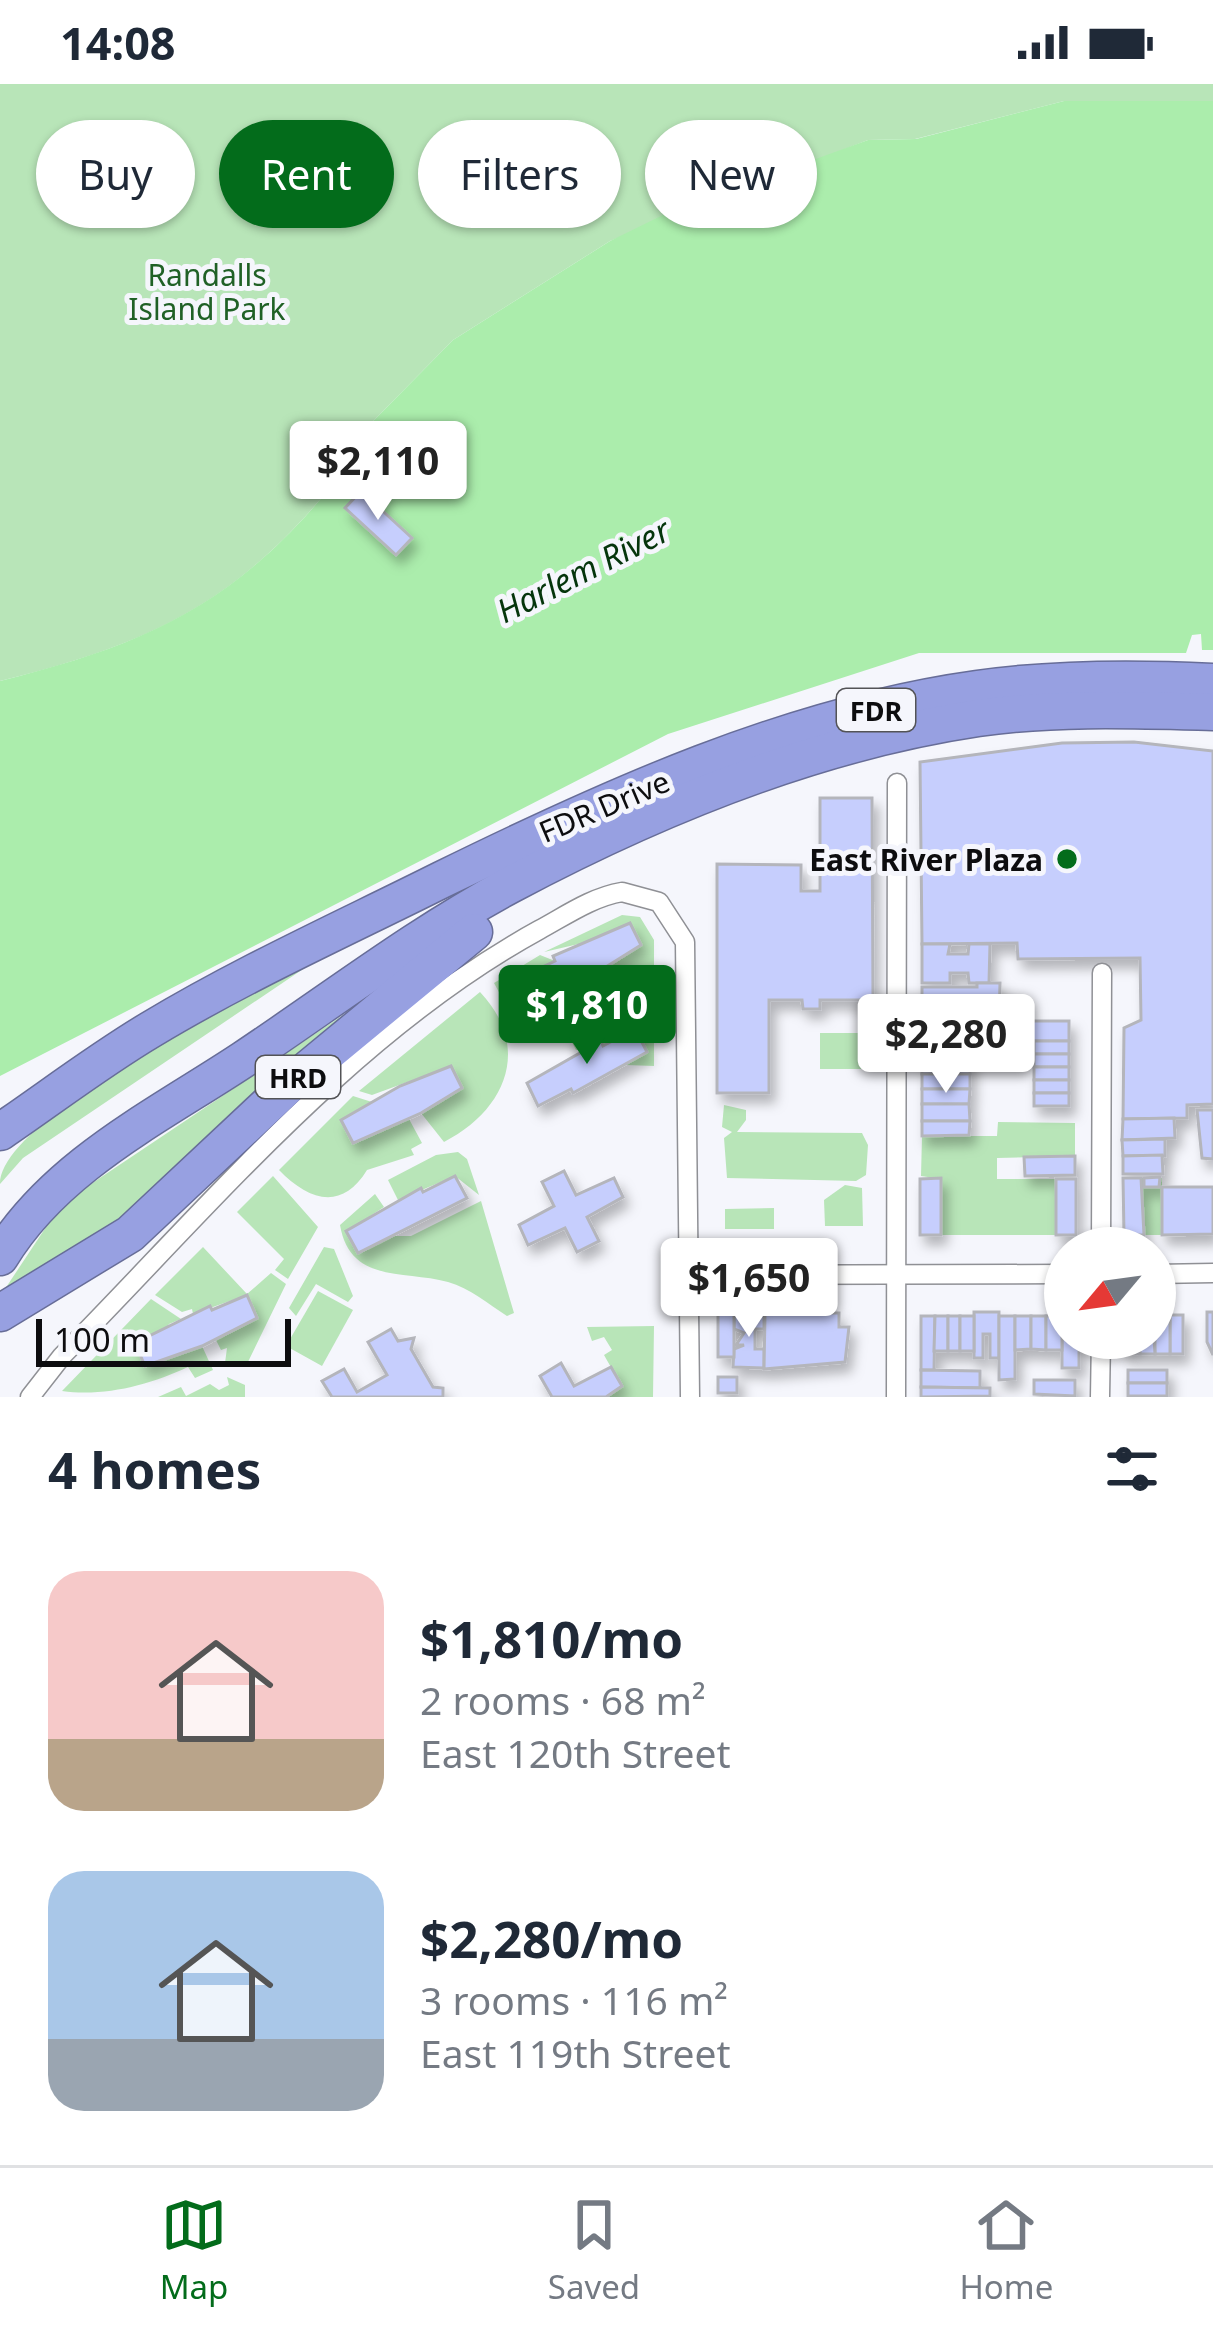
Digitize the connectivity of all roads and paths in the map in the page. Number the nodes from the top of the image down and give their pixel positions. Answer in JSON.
{"nodes":[{"id":1,"x":1213,"y":682,"type":"edge"},
{"id":2,"x":1213,"y":712,"type":"edge"},
{"id":3,"x":897,"y":783,"type":"dead end"},
{"id":4,"x":557,"y":825,"type":"junction"},
{"id":5,"x":600,"y":844,"type":"junction"},
{"id":6,"x":1102,"y":974,"type":"dead end"},
{"id":7,"x":48,"y":1100,"type":"junction"},
{"id":8,"x":0,"y":1132,"type":"edge"},
{"id":9,"x":0,"y":1149,"type":"edge"},
{"id":10,"x":0,"y":1219,"type":"edge"},
{"id":11,"x":1101,"y":1227,"type":"edge"},
{"id":12,"x":0,"y":1257,"type":"edge"},
{"id":13,"x":897,"y":1274,"type":"junction"},
{"id":14,"x":1044,"y":1274,"type":"edge"},
{"id":15,"x":1176,"y":1274,"type":"edge"},
{"id":16,"x":1213,"y":1274,"type":"edge"},
{"id":17,"x":688,"y":1275,"type":"junction"},
{"id":18,"x":0,"y":1313,"type":"edge"},
{"id":19,"x":1100,"y":1359,"type":"edge"},
{"id":20,"x":30,"y":1397,"type":"edge"},
{"id":21,"x":689,"y":1397,"type":"edge"},
{"id":22,"x":896,"y":1397,"type":"edge"},
{"id":23,"x":1100,"y":1397,"type":"edge"}],
"edges":[{"from":1,"to":4,"type":"highway","name":"FDR Drive","number":"FDR"},
{"from":2,"to":5,"type":"highway","name":"FDR Drive","number":"FDR"},
{"from":3,"to":13,"type":"street"},
{"from":4,"to":7,"type":"highway","name":"FDR Drive","number":"FDR"},
{"from":4,"to":10,"type":"highway"},
{"from":5,"to":12,"type":"highway"},
{"from":5,"to":18,"type":"highway","number":"HRD"},
{"from":6,"to":11,"type":"street"},
{"from":7,"to":8,"type":"highway"},
{"from":7,"to":9,"type":"highway"},
{"from":13,"to":14,"type":"street"},
{"from":13,"to":17,"type":"street"},
{"from":13,"to":22,"type":"street"},
{"from":15,"to":16,"type":"street"},
{"from":17,"to":20,"type":"street"},
{"from":17,"to":21,"type":"street"},
{"from":19,"to":23,"type":"street"}]}
